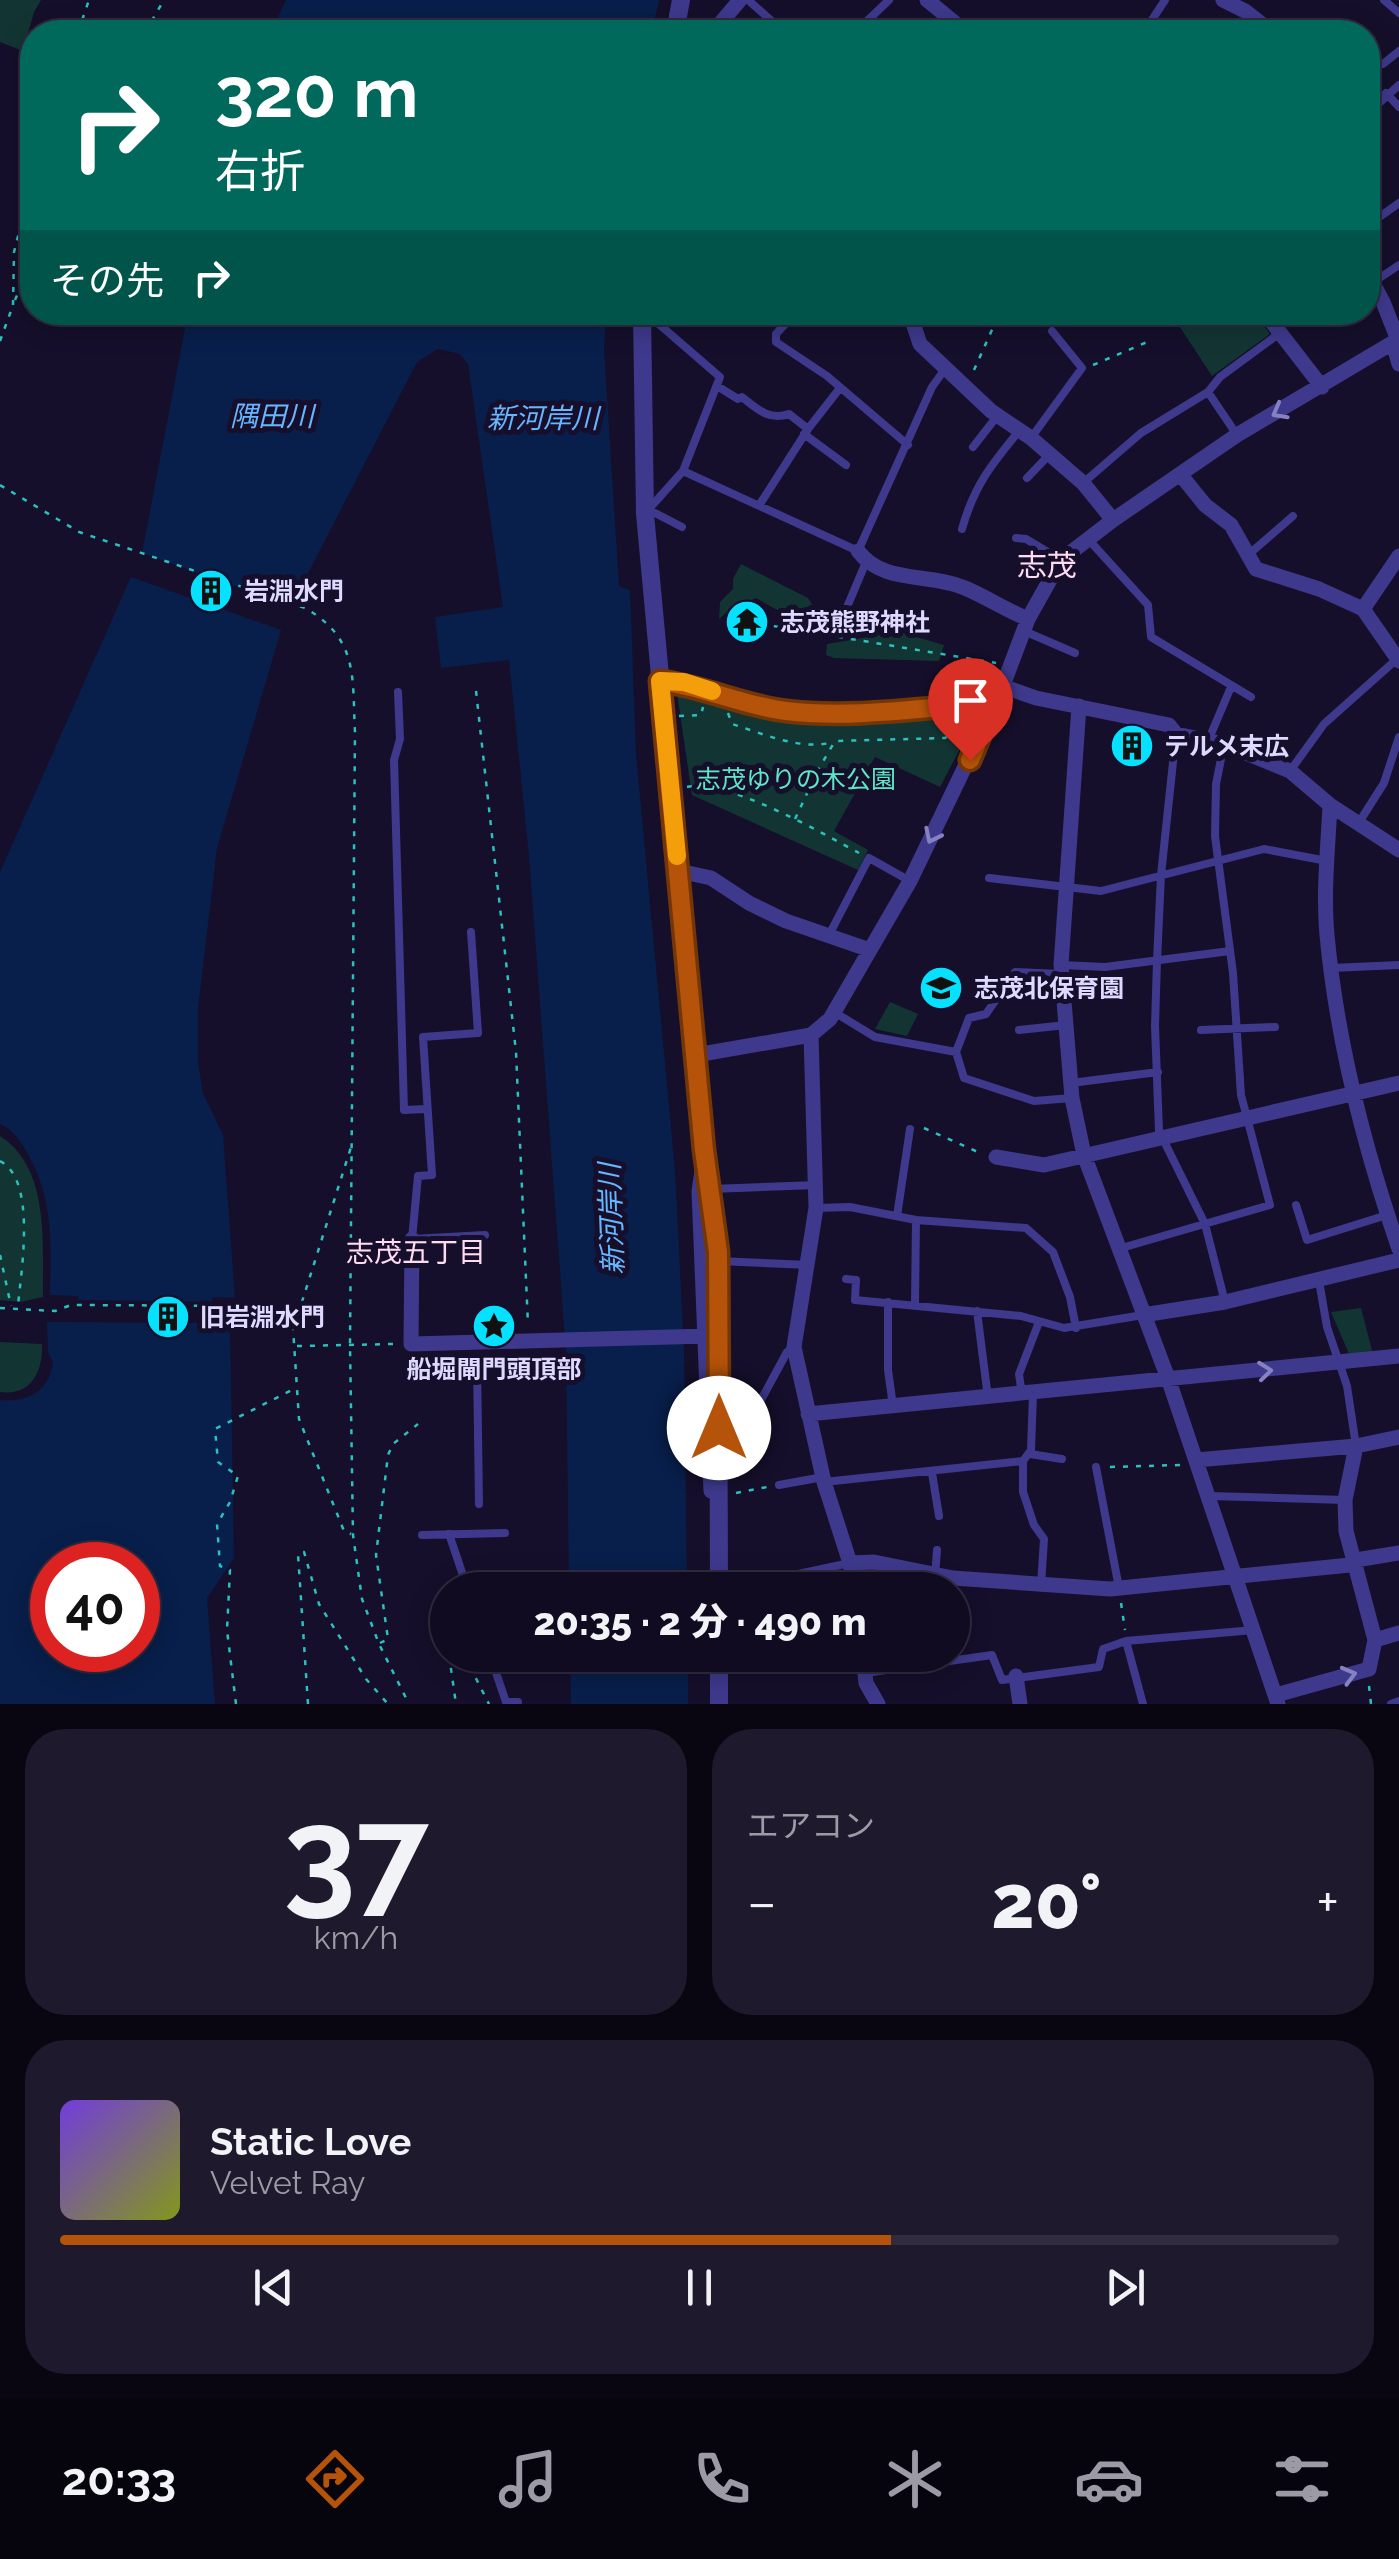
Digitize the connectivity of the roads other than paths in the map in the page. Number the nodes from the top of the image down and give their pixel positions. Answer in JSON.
{"nodes":[{"id":1,"x":744,"y":0,"type":"edge"},
{"id":2,"x":890,"y":0,"type":"edge"},
{"id":3,"x":927,"y":0,"type":"edge"},
{"id":4,"x":1223,"y":0,"type":"edge"},
{"id":5,"x":1384,"y":0,"type":"edge"},
{"id":6,"x":1251,"y":6,"type":"edge"},
{"id":7,"x":1399,"y":13,"type":"edge"},
{"id":8,"x":725,"y":20,"type":"edge"},
{"id":9,"x":769,"y":20,"type":"edge"},
{"id":10,"x":868,"y":20,"type":"edge"},
{"id":11,"x":951,"y":20,"type":"edge"},
{"id":12,"x":1399,"y":51,"type":"edge"},
{"id":13,"x":1383,"y":64,"type":"dead end"},
{"id":14,"x":1399,"y":85,"type":"edge"},
{"id":15,"x":1386,"y":93,"type":"junction"},
{"id":16,"x":1380,"y":99,"type":"edge"},
{"id":17,"x":1399,"y":106,"type":"edge"},
{"id":18,"x":1380,"y":303,"type":"edge"},
{"id":19,"x":644,"y":325,"type":"edge"},
{"id":20,"x":659,"y":325,"type":"edge"},
{"id":21,"x":784,"y":325,"type":"edge"},
{"id":22,"x":915,"y":325,"type":"edge"},
{"id":23,"x":1274,"y":325,"type":"edge"},
{"id":24,"x":1052,"y":331,"type":"dead end"},
{"id":25,"x":1280,"y":333,"type":"junction"},
{"id":26,"x":1396,"y":341,"type":"edge"},
{"id":27,"x":1399,"y":364,"type":"edge"},
{"id":28,"x":947,"y":366,"type":"junction"},
{"id":29,"x":717,"y":386,"type":"junction"},
{"id":30,"x":840,"y":388,"type":"junction"},
{"id":31,"x":1322,"y":388,"type":"junction"},
{"id":32,"x":1208,"y":392,"type":"junction"},
{"id":33,"x":998,"y":415,"type":"junction"},
{"id":34,"x":806,"y":432,"type":"junction"},
{"id":35,"x":1025,"y":434,"type":"junction"},
{"id":36,"x":1237,"y":436,"type":"junction"},
{"id":37,"x":908,"y":445,"type":"junction"},
{"id":38,"x":973,"y":447,"type":"dead end"},
{"id":39,"x":1050,"y":454,"type":"junction"},
{"id":40,"x":846,"y":464,"type":"dead end"},
{"id":41,"x":682,"y":471,"type":"junction"},
{"id":42,"x":1180,"y":474,"type":"junction"},
{"id":43,"x":1027,"y":478,"type":"dead end"},
{"id":44,"x":1083,"y":483,"type":"junction"},
{"id":45,"x":760,"y":504,"type":"junction"},
{"id":46,"x":645,"y":514,"type":"junction"},
{"id":47,"x":1294,"y":516,"type":"dead end"},
{"id":48,"x":1113,"y":520,"type":"junction"},
{"id":49,"x":682,"y":527,"type":"dead end"},
{"id":50,"x":962,"y":529,"type":"dead end"},
{"id":51,"x":1016,"y":538,"type":"dead end"},
{"id":52,"x":1088,"y":538,"type":"junction"},
{"id":53,"x":1248,"y":555,"type":"junction"},
{"id":54,"x":862,"y":556,"type":"junction"},
{"id":55,"x":1399,"y":556,"type":"edge"},
{"id":56,"x":1061,"y":560,"type":"junction"},
{"id":57,"x":1363,"y":609,"type":"junction"},
{"id":58,"x":842,"y":619,"type":"dead end"},
{"id":59,"x":1026,"y":625,"type":"junction"},
{"id":60,"x":1075,"y":653,"type":"dead end"},
{"id":61,"x":1398,"y":659,"type":"edge"},
{"id":62,"x":660,"y":681,"type":"junction"},
{"id":63,"x":1002,"y":686,"type":"junction"},
{"id":64,"x":1231,"y":687,"type":"junction"},
{"id":65,"x":398,"y":692,"type":"dead end"},
{"id":66,"x":1251,"y":697,"type":"dead end"},
{"id":67,"x":994,"y":703,"type":"junction"},
{"id":68,"x":1079,"y":706,"type":"junction"},
{"id":69,"x":1176,"y":734,"type":"junction"},
{"id":70,"x":1399,"y":737,"type":"edge"},
{"id":71,"x":1216,"y":743,"type":"junction"},
{"id":72,"x":1397,"y":761,"type":"edge"},
{"id":73,"x":1290,"y":771,"type":"junction"},
{"id":74,"x":1330,"y":805,"type":"junction"},
{"id":75,"x":1358,"y":824,"type":"junction"},
{"id":76,"x":1399,"y":850,"type":"edge"},
{"id":77,"x":1218,"y":858,"type":"junction"},
{"id":78,"x":1327,"y":861,"type":"junction"},
{"id":79,"x":678,"y":871,"type":"junction"},
{"id":80,"x":1160,"y":875,"type":"junction"},
{"id":81,"x":989,"y":878,"type":"dead end"},
{"id":82,"x":910,"y":881,"type":"junction"},
{"id":83,"x":1066,"y":888,"type":"junction"},
{"id":84,"x":471,"y":932,"type":"dead end"},
{"id":85,"x":829,"y":936,"type":"junction"},
{"id":86,"x":870,"y":950,"type":"junction"},
{"id":87,"x":1230,"y":952,"type":"junction"},
{"id":88,"x":1157,"y":961,"type":"junction"},
{"id":89,"x":1399,"y":964,"type":"edge"},
{"id":90,"x":1332,"y":968,"type":"junction"},
{"id":91,"x":1062,"y":970,"type":"junction"},
{"id":92,"x":834,"y":1012,"type":"junction"},
{"id":93,"x":1066,"y":1025,"type":"junction"},
{"id":94,"x":1275,"y":1027,"type":"dead end"},
{"id":95,"x":1236,"y":1028,"type":"junction"},
{"id":96,"x":1019,"y":1030,"type":"dead end"},
{"id":97,"x":1201,"y":1030,"type":"dead end"},
{"id":98,"x":811,"y":1036,"type":"junction"},
{"id":99,"x":956,"y":1052,"type":"junction"},
{"id":100,"x":696,"y":1054,"type":"junction"},
{"id":101,"x":1158,"y":1072,"type":"junction"},
{"id":102,"x":1399,"y":1083,"type":"edge"},
{"id":103,"x":1072,"y":1090,"type":"junction"},
{"id":104,"x":1354,"y":1093,"type":"junction"},
{"id":105,"x":426,"y":1110,"type":"junction"},
{"id":106,"x":1245,"y":1119,"type":"junction"},
{"id":107,"x":910,"y":1129,"type":"dead end"},
{"id":108,"x":1162,"y":1139,"type":"junction"},
{"id":109,"x":704,"y":1150,"type":"junction"},
{"id":110,"x":1084,"y":1155,"type":"junction"},
{"id":111,"x":996,"y":1157,"type":"road end"},
{"id":112,"x":817,"y":1185,"type":"junction"},
{"id":113,"x":710,"y":1190,"type":"junction"},
{"id":114,"x":1296,"y":1204,"type":"dead end"},
{"id":115,"x":816,"y":1208,"type":"junction"},
{"id":116,"x":1388,"y":1215,"type":"junction"},
{"id":117,"x":896,"y":1216,"type":"junction"},
{"id":118,"x":916,"y":1220,"type":"junction"},
{"id":119,"x":1204,"y":1224,"type":"junction"},
{"id":120,"x":485,"y":1235,"type":"dead end"},
{"id":121,"x":412,"y":1240,"type":"junction"},
{"id":122,"x":1399,"y":1248,"type":"edge"},
{"id":123,"x":1118,"y":1249,"type":"junction"},
{"id":124,"x":1399,"y":1260,"type":"edge"},
{"id":125,"x":718,"y":1261,"type":"junction"},
{"id":126,"x":808,"y":1264,"type":"junction"},
{"id":127,"x":846,"y":1279,"type":"dead end"},
{"id":128,"x":1319,"y":1281,"type":"junction"},
{"id":129,"x":888,"y":1302,"type":"junction"},
{"id":130,"x":1226,"y":1302,"type":"junction"},
{"id":131,"x":916,"y":1304,"type":"junction"},
{"id":132,"x":977,"y":1312,"type":"junction"},
{"id":133,"x":1143,"y":1315,"type":"junction"},
{"id":134,"x":1039,"y":1322,"type":"junction"},
{"id":135,"x":1076,"y":1328,"type":"junction"},
{"id":136,"x":707,"y":1336,"type":"junction"},
{"id":137,"x":484,"y":1342,"type":"junction"},
{"id":138,"x":794,"y":1347,"type":"junction"},
{"id":139,"x":1399,"y":1356,"type":"edge"},
{"id":140,"x":1341,"y":1362,"type":"junction"},
{"id":141,"x":485,"y":1363,"type":"junction"},
{"id":142,"x":414,"y":1366,"type":"dead end"},
{"id":143,"x":1168,"y":1381,"type":"junction"},
{"id":144,"x":1028,"y":1395,"type":"junction"},
{"id":145,"x":988,"y":1398,"type":"junction"},
{"id":146,"x":893,"y":1406,"type":"junction"},
{"id":147,"x":808,"y":1414,"type":"junction"},
{"id":148,"x":1399,"y":1438,"type":"edge"},
{"id":149,"x":1356,"y":1446,"type":"junction"},
{"id":150,"x":1026,"y":1458,"type":"junction"},
{"id":151,"x":718,"y":1459,"type":"junction"},
{"id":152,"x":1062,"y":1459,"type":"dead end"},
{"id":153,"x":1196,"y":1460,"type":"junction"},
{"id":154,"x":1096,"y":1467,"type":"road end"},
{"id":155,"x":932,"y":1472,"type":"junction"},
{"id":156,"x":823,"y":1480,"type":"junction"},
{"id":157,"x":779,"y":1485,"type":"road end"},
{"id":158,"x":1208,"y":1496,"type":"junction"},
{"id":159,"x":1346,"y":1500,"type":"junction"},
{"id":160,"x":479,"y":1504,"type":"dead end"},
{"id":161,"x":939,"y":1516,"type":"dead end"},
{"id":162,"x":505,"y":1533,"type":"dead end"},
{"id":163,"x":449,"y":1534,"type":"junction"},
{"id":164,"x":422,"y":1536,"type":"dead end"},
{"id":165,"x":936,"y":1550,"type":"dead end"},
{"id":166,"x":1399,"y":1553,"type":"edge"},
{"id":167,"x":718,"y":1559,"type":"junction"},
{"id":168,"x":1356,"y":1560,"type":"junction"},
{"id":169,"x":850,"y":1563,"type":"junction"},
{"id":170,"x":462,"y":1572,"type":"edge"},
{"id":171,"x":719,"y":1572,"type":"edge"},
{"id":172,"x":807,"y":1572,"type":"edge"},
{"id":173,"x":851,"y":1572,"type":"edge"},
{"id":174,"x":918,"y":1572,"type":"edge"},
{"id":175,"x":935,"y":1572,"type":"edge"},
{"id":176,"x":1236,"y":1575,"type":"junction"},
{"id":177,"x":970,"y":1579,"type":"edge"},
{"id":178,"x":1041,"y":1585,"type":"junction"},
{"id":179,"x":1119,"y":1588,"type":"junction"},
{"id":180,"x":1255,"y":1630,"type":"junction"},
{"id":181,"x":1399,"y":1633,"type":"edge"},
{"id":182,"x":1375,"y":1640,"type":"junction"},
{"id":183,"x":1126,"y":1641,"type":"junction"},
{"id":184,"x":496,"y":1672,"type":"edge"},
{"id":185,"x":719,"y":1672,"type":"edge"},
{"id":186,"x":865,"y":1673,"type":"joint"},
{"id":187,"x":1016,"y":1676,"type":"junction"},
{"id":188,"x":1277,"y":1699,"type":"edge"},
{"id":189,"x":518,"y":1702,"type":"edge"},
{"id":190,"x":1399,"y":1702,"type":"edge"},
{"id":191,"x":719,"y":1704,"type":"edge"},
{"id":192,"x":878,"y":1704,"type":"edge"},
{"id":193,"x":1020,"y":1704,"type":"edge"},
{"id":194,"x":1142,"y":1704,"type":"edge"},
{"id":195,"x":1391,"y":1704,"type":"edge"}],
"edges":[{"from":1,"to":8,"type":"street"},
{"from":1,"to":9,"type":"lane"},
{"from":2,"to":10,"type":"lane"},
{"from":3,"to":11,"type":"street"},
{"from":4,"to":6,"type":"street"},
{"from":5,"to":7,"type":"lane"},
{"from":12,"to":13,"type":"lane"},
{"from":14,"to":15,"type":"lane"},
{"from":15,"to":16,"type":"lane"},
{"from":15,"to":17,"type":"lane"},
{"from":18,"to":26,"type":"street"},
{"from":19,"to":46,"type":"street"},
{"from":20,"to":29,"type":"lane"},
{"from":21,"to":30,"type":"lane"},
{"from":22,"to":28,"type":"street"},
{"from":23,"to":25,"type":"street"},
{"from":24,"to":35,"type":"lane"},
{"from":25,"to":31,"type":"street"},
{"from":25,"to":32,"type":"lane"},
{"from":26,"to":27,"type":"street"},
{"from":26,"to":31,"type":"street"},
{"from":28,"to":33,"type":"street"},
{"from":28,"to":37,"type":"lane"},
{"from":29,"to":34,"type":"lane"},
{"from":29,"to":41,"type":"lane"},
{"from":30,"to":34,"type":"lane"},
{"from":30,"to":37,"type":"lane"},
{"from":31,"to":36,"type":"street","one_way":true},
{"from":32,"to":36,"type":"lane"},
{"from":32,"to":44,"type":"lane"},
{"from":33,"to":35,"type":"street"},
{"from":33,"to":38,"type":"lane"},
{"from":34,"to":40,"type":"lane"},
{"from":34,"to":45,"type":"lane"},
{"from":35,"to":39,"type":"street"},
{"from":35,"to":50,"type":"lane"},
{"from":36,"to":42,"type":"street"},
{"from":37,"to":54,"type":"lane"},
{"from":39,"to":43,"type":"lane"},
{"from":39,"to":44,"type":"street"},
{"from":41,"to":45,"type":"lane"},
{"from":41,"to":46,"type":"lane"},
{"from":42,"to":48,"type":"street"},
{"from":42,"to":53,"type":"street"},
{"from":44,"to":48,"type":"street"},
{"from":45,"to":54,"type":"lane"},
{"from":46,"to":49,"type":"lane"},
{"from":46,"to":62,"type":"street"},
{"from":47,"to":53,"type":"lane"},
{"from":48,"to":52,"type":"street"},
{"from":51,"to":56,"type":"lane"},
{"from":52,"to":56,"type":"street"},
{"from":52,"to":64,"type":"lane"},
{"from":53,"to":57,"type":"street"},
{"from":54,"to":58,"type":"lane"},
{"from":54,"to":59,"type":"street"},
{"from":55,"to":57,"type":"street"},
{"from":56,"to":59,"type":"street"},
{"from":57,"to":61,"type":"street"},
{"from":59,"to":60,"type":"lane"},
{"from":59,"to":63,"type":"street"},
{"from":61,"to":73,"type":"lane"},
{"from":62,"to":67,"type":"street"},
{"from":62,"to":79,"type":"street"},
{"from":63,"to":67,"type":"street"},
{"from":63,"to":68,"type":"street"},
{"from":64,"to":66,"type":"lane"},
{"from":64,"to":71,"type":"lane"},
{"from":65,"to":105,"type":"lane"},
{"from":67,"to":82,"type":"street","one_way":true},
{"from":68,"to":69,"type":"street"},
{"from":68,"to":83,"type":"street"},
{"from":69,"to":71,"type":"street"},
{"from":69,"to":80,"type":"lane"},
{"from":70,"to":72,"type":"lane"},
{"from":71,"to":73,"type":"street"},
{"from":71,"to":77,"type":"lane"},
{"from":72,"to":75,"type":"lane"},
{"from":73,"to":74,"type":"street"},
{"from":74,"to":75,"type":"street"},
{"from":74,"to":78,"type":"street"},
{"from":75,"to":76,"type":"street"},
{"from":77,"to":78,"type":"lane"},
{"from":77,"to":80,"type":"lane"},
{"from":77,"to":87,"type":"lane"},
{"from":78,"to":90,"type":"street"},
{"from":79,"to":85,"type":"street"},
{"from":79,"to":100,"type":"street"},
{"from":80,"to":83,"type":"lane"},
{"from":80,"to":88,"type":"lane"},
{"from":81,"to":83,"type":"lane"},
{"from":82,"to":85,"type":"lane"},
{"from":82,"to":86,"type":"street"},
{"from":83,"to":91,"type":"street"},
{"from":84,"to":105,"type":"lane"},
{"from":85,"to":86,"type":"street"},
{"from":86,"to":92,"type":"street"},
{"from":87,"to":88,"type":"lane"},
{"from":87,"to":95,"type":"lane"},
{"from":88,"to":91,"type":"lane"},
{"from":88,"to":101,"type":"lane"},
{"from":89,"to":90,"type":"lane"},
{"from":90,"to":104,"type":"street"},
{"from":91,"to":93,"type":"street"},
{"from":91,"to":99,"type":"lane"},
{"from":92,"to":98,"type":"street"},
{"from":92,"to":99,"type":"lane"},
{"from":93,"to":96,"type":"lane"},
{"from":93,"to":103,"type":"street"},
{"from":94,"to":95,"type":"lane"},
{"from":95,"to":97,"type":"lane"},
{"from":95,"to":106,"type":"lane"},
{"from":98,"to":100,"type":"street"},
{"from":98,"to":112,"type":"street"},
{"from":99,"to":103,"type":"lane"},
{"from":100,"to":109,"type":"street"},
{"from":101,"to":103,"type":"lane"},
{"from":101,"to":108,"type":"lane"},
{"from":102,"to":104,"type":"street"},
{"from":103,"to":110,"type":"street"},
{"from":104,"to":106,"type":"street"},
{"from":104,"to":116,"type":"street"},
{"from":105,"to":121,"type":"lane"},
{"from":106,"to":108,"type":"street"},
{"from":106,"to":119,"type":"lane"},
{"from":107,"to":117,"type":"lane"},
{"from":108,"to":110,"type":"street"},
{"from":108,"to":119,"type":"lane"},
{"from":109,"to":113,"type":"street"},
{"from":109,"to":136,"type":"street"},
{"from":110,"to":111,"type":"street"},
{"from":110,"to":123,"type":"street"},
{"from":112,"to":113,"type":"lane"},
{"from":112,"to":115,"type":"street"},
{"from":113,"to":125,"type":"street"},
{"from":114,"to":116,"type":"lane"},
{"from":115,"to":117,"type":"lane"},
{"from":115,"to":126,"type":"street"},
{"from":116,"to":122,"type":"street"},
{"from":117,"to":118,"type":"lane"},
{"from":118,"to":131,"type":"lane"},
{"from":118,"to":135,"type":"lane"},
{"from":119,"to":123,"type":"lane"},
{"from":119,"to":130,"type":"lane"},
{"from":120,"to":121,"type":"lane"},
{"from":121,"to":137,"type":"street"},
{"from":123,"to":133,"type":"street"},
{"from":124,"to":128,"type":"street"},
{"from":125,"to":126,"type":"lane"},
{"from":125,"to":151,"type":"street"},
{"from":126,"to":138,"type":"street"},
{"from":127,"to":129,"type":"lane"},
{"from":128,"to":130,"type":"street"},
{"from":128,"to":140,"type":"lane"},
{"from":129,"to":131,"type":"lane"},
{"from":129,"to":146,"type":"lane"},
{"from":130,"to":133,"type":"street"},
{"from":131,"to":132,"type":"lane"},
{"from":132,"to":134,"type":"lane"},
{"from":132,"to":145,"type":"lane"},
{"from":133,"to":135,"type":"lane"},
{"from":133,"to":143,"type":"street"},
{"from":134,"to":135,"type":"lane"},
{"from":134,"to":144,"type":"lane"},
{"from":136,"to":137,"type":"street"},
{"from":136,"to":167,"type":"street"},
{"from":137,"to":141,"type":"lane"},
{"from":138,"to":147,"type":"street"},
{"from":138,"to":151,"type":"lane"},
{"from":139,"to":140,"type":"street"},
{"from":143,"to":140,"type":"street","one_way":true},
{"from":140,"to":149,"type":"lane"},
{"from":141,"to":142,"type":"lane"},
{"from":141,"to":160,"type":"lane"},
{"from":143,"to":144,"type":"street"},
{"from":143,"to":153,"type":"street"},
{"from":144,"to":145,"type":"street"},
{"from":144,"to":150,"type":"lane"},
{"from":145,"to":146,"type":"street"},
{"from":146,"to":147,"type":"street"},
{"from":147,"to":156,"type":"street"},
{"from":148,"to":149,"type":"street"},
{"from":149,"to":153,"type":"street"},
{"from":149,"to":159,"type":"street"},
{"from":150,"to":152,"type":"lane"},
{"from":150,"to":155,"type":"lane"},
{"from":150,"to":178,"type":"lane"},
{"from":151,"to":167,"type":"street"},
{"from":153,"to":158,"type":"street"},
{"from":154,"to":179,"type":"lane"},
{"from":155,"to":156,"type":"lane"},
{"from":155,"to":161,"type":"lane"},
{"from":156,"to":157,"type":"lane"},
{"from":156,"to":169,"type":"street"},
{"from":158,"to":159,"type":"lane"},
{"from":158,"to":176,"type":"street"},
{"from":159,"to":168,"type":"street"},
{"from":162,"to":163,"type":"lane"},
{"from":163,"to":164,"type":"lane"},
{"from":163,"to":170,"type":"lane"},
{"from":165,"to":175,"type":"lane"},
{"from":166,"to":168,"type":"street"},
{"from":167,"to":171,"type":"street"},
{"from":168,"to":176,"type":"street"},
{"from":168,"to":182,"type":"street"},
{"from":169,"to":172,"type":"lane"},
{"from":169,"to":173,"type":"street"},
{"from":169,"to":174,"type":"street"},
{"from":176,"to":179,"type":"street"},
{"from":176,"to":180,"type":"street"},
{"from":177,"to":178,"type":"street"},
{"from":178,"to":179,"type":"street"},
{"from":180,"to":183,"type":"lane"},
{"from":180,"to":188,"type":"street"},
{"from":181,"to":182,"type":"street"},
{"from":188,"to":182,"type":"street","one_way":true},
{"from":183,"to":187,"type":"lane"},
{"from":183,"to":194,"type":"lane"},
{"from":184,"to":189,"type":"lane"},
{"from":185,"to":191,"type":"street"},
{"from":186,"to":187,"type":"lane"},
{"from":186,"to":192,"type":"street"},
{"from":187,"to":193,"type":"street"},
{"from":190,"to":195,"type":"lane"}]}
